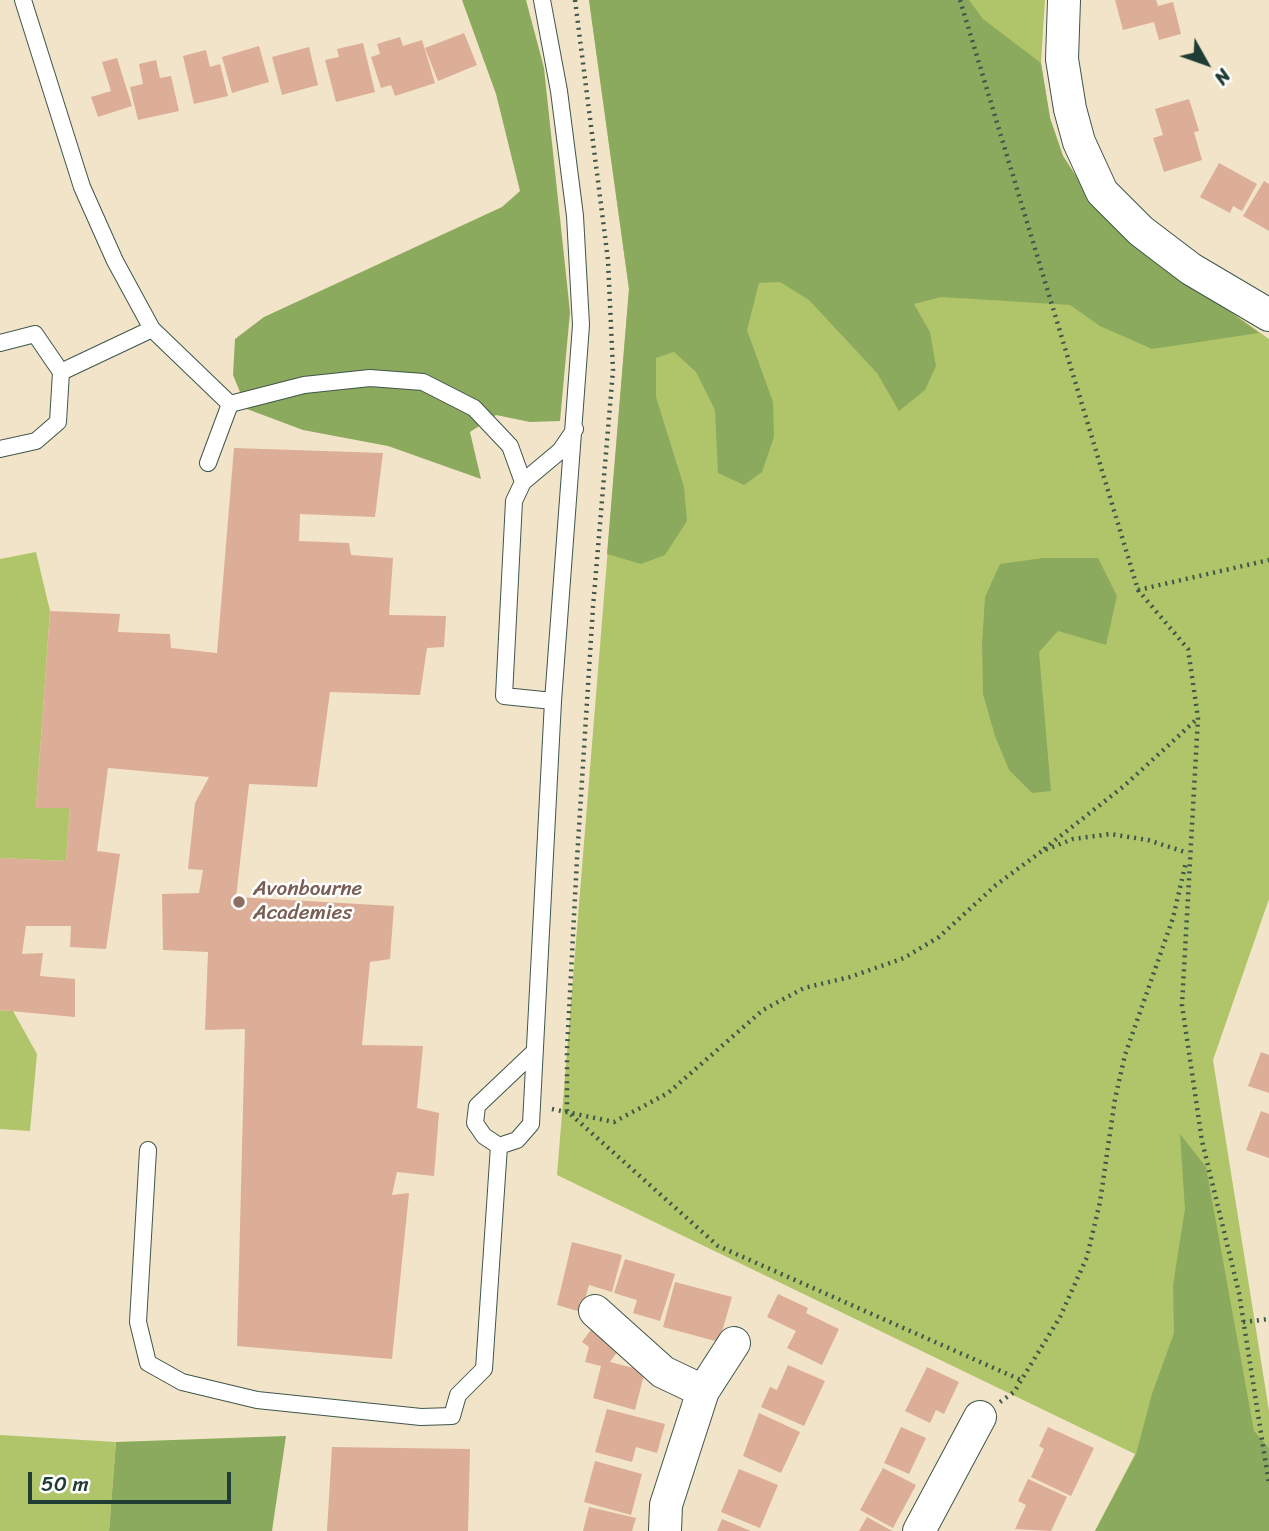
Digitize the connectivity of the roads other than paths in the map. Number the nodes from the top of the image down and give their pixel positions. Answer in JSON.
{"nodes":[{"id":1,"x":23,"y":0,"type":"edge"},
{"id":2,"x":542,"y":0,"type":"edge"},
{"id":3,"x":1064,"y":0,"type":"edge"},
{"id":4,"x":1269,"y":315,"type":"edge"},
{"id":5,"x":152,"y":329,"type":"junction"},
{"id":6,"x":0,"y":343,"type":"edge"},
{"id":7,"x":61,"y":372,"type":"junction"},
{"id":8,"x":230,"y":404,"type":"junction"},
{"id":9,"x":575,"y":428,"type":"junction"},
{"id":10,"x":0,"y":449,"type":"edge"},
{"id":11,"x":208,"y":463,"type":"dead end"},
{"id":12,"x":523,"y":482,"type":"junction"},
{"id":13,"x":553,"y":701,"type":"junction"},
{"id":14,"x":534,"y":1052,"type":"junction"},
{"id":15,"x":499,"y":1146,"type":"junction"},
{"id":16,"x":148,"y":1150,"type":"dead end"},
{"id":17,"x":595,"y":1311,"type":"dead end"},
{"id":18,"x":734,"y":1343,"type":"dead end"},
{"id":19,"x":704,"y":1391,"type":"junction"},
{"id":20,"x":980,"y":1417,"type":"road end"},
{"id":21,"x":665,"y":1531,"type":"edge"},
{"id":22,"x":919,"y":1531,"type":"edge"}],
"edges":[{"from":1,"to":5,"type":"lane"},
{"from":2,"to":9,"type":"lane"},
{"from":3,"to":4,"type":"street"},
{"from":5,"to":7,"type":"lane"},
{"from":5,"to":8,"type":"lane"},
{"from":6,"to":7,"type":"lane"},
{"from":7,"to":10,"type":"lane"},
{"from":8,"to":11,"type":"lane"},
{"from":8,"to":12,"type":"lane"},
{"from":9,"to":12,"type":"lane"},
{"from":9,"to":13,"type":"lane"},
{"from":12,"to":13,"type":"lane"},
{"from":13,"to":14,"type":"lane"},
{"from":14,"to":15,"type":"lane"},
{"from":14,"to":15,"type":"lane"},
{"from":15,"to":16,"type":"lane"},
{"from":17,"to":19,"type":"street"},
{"from":18,"to":19,"type":"street"},
{"from":19,"to":21,"type":"street"},
{"from":20,"to":22,"type":"street"}]}
